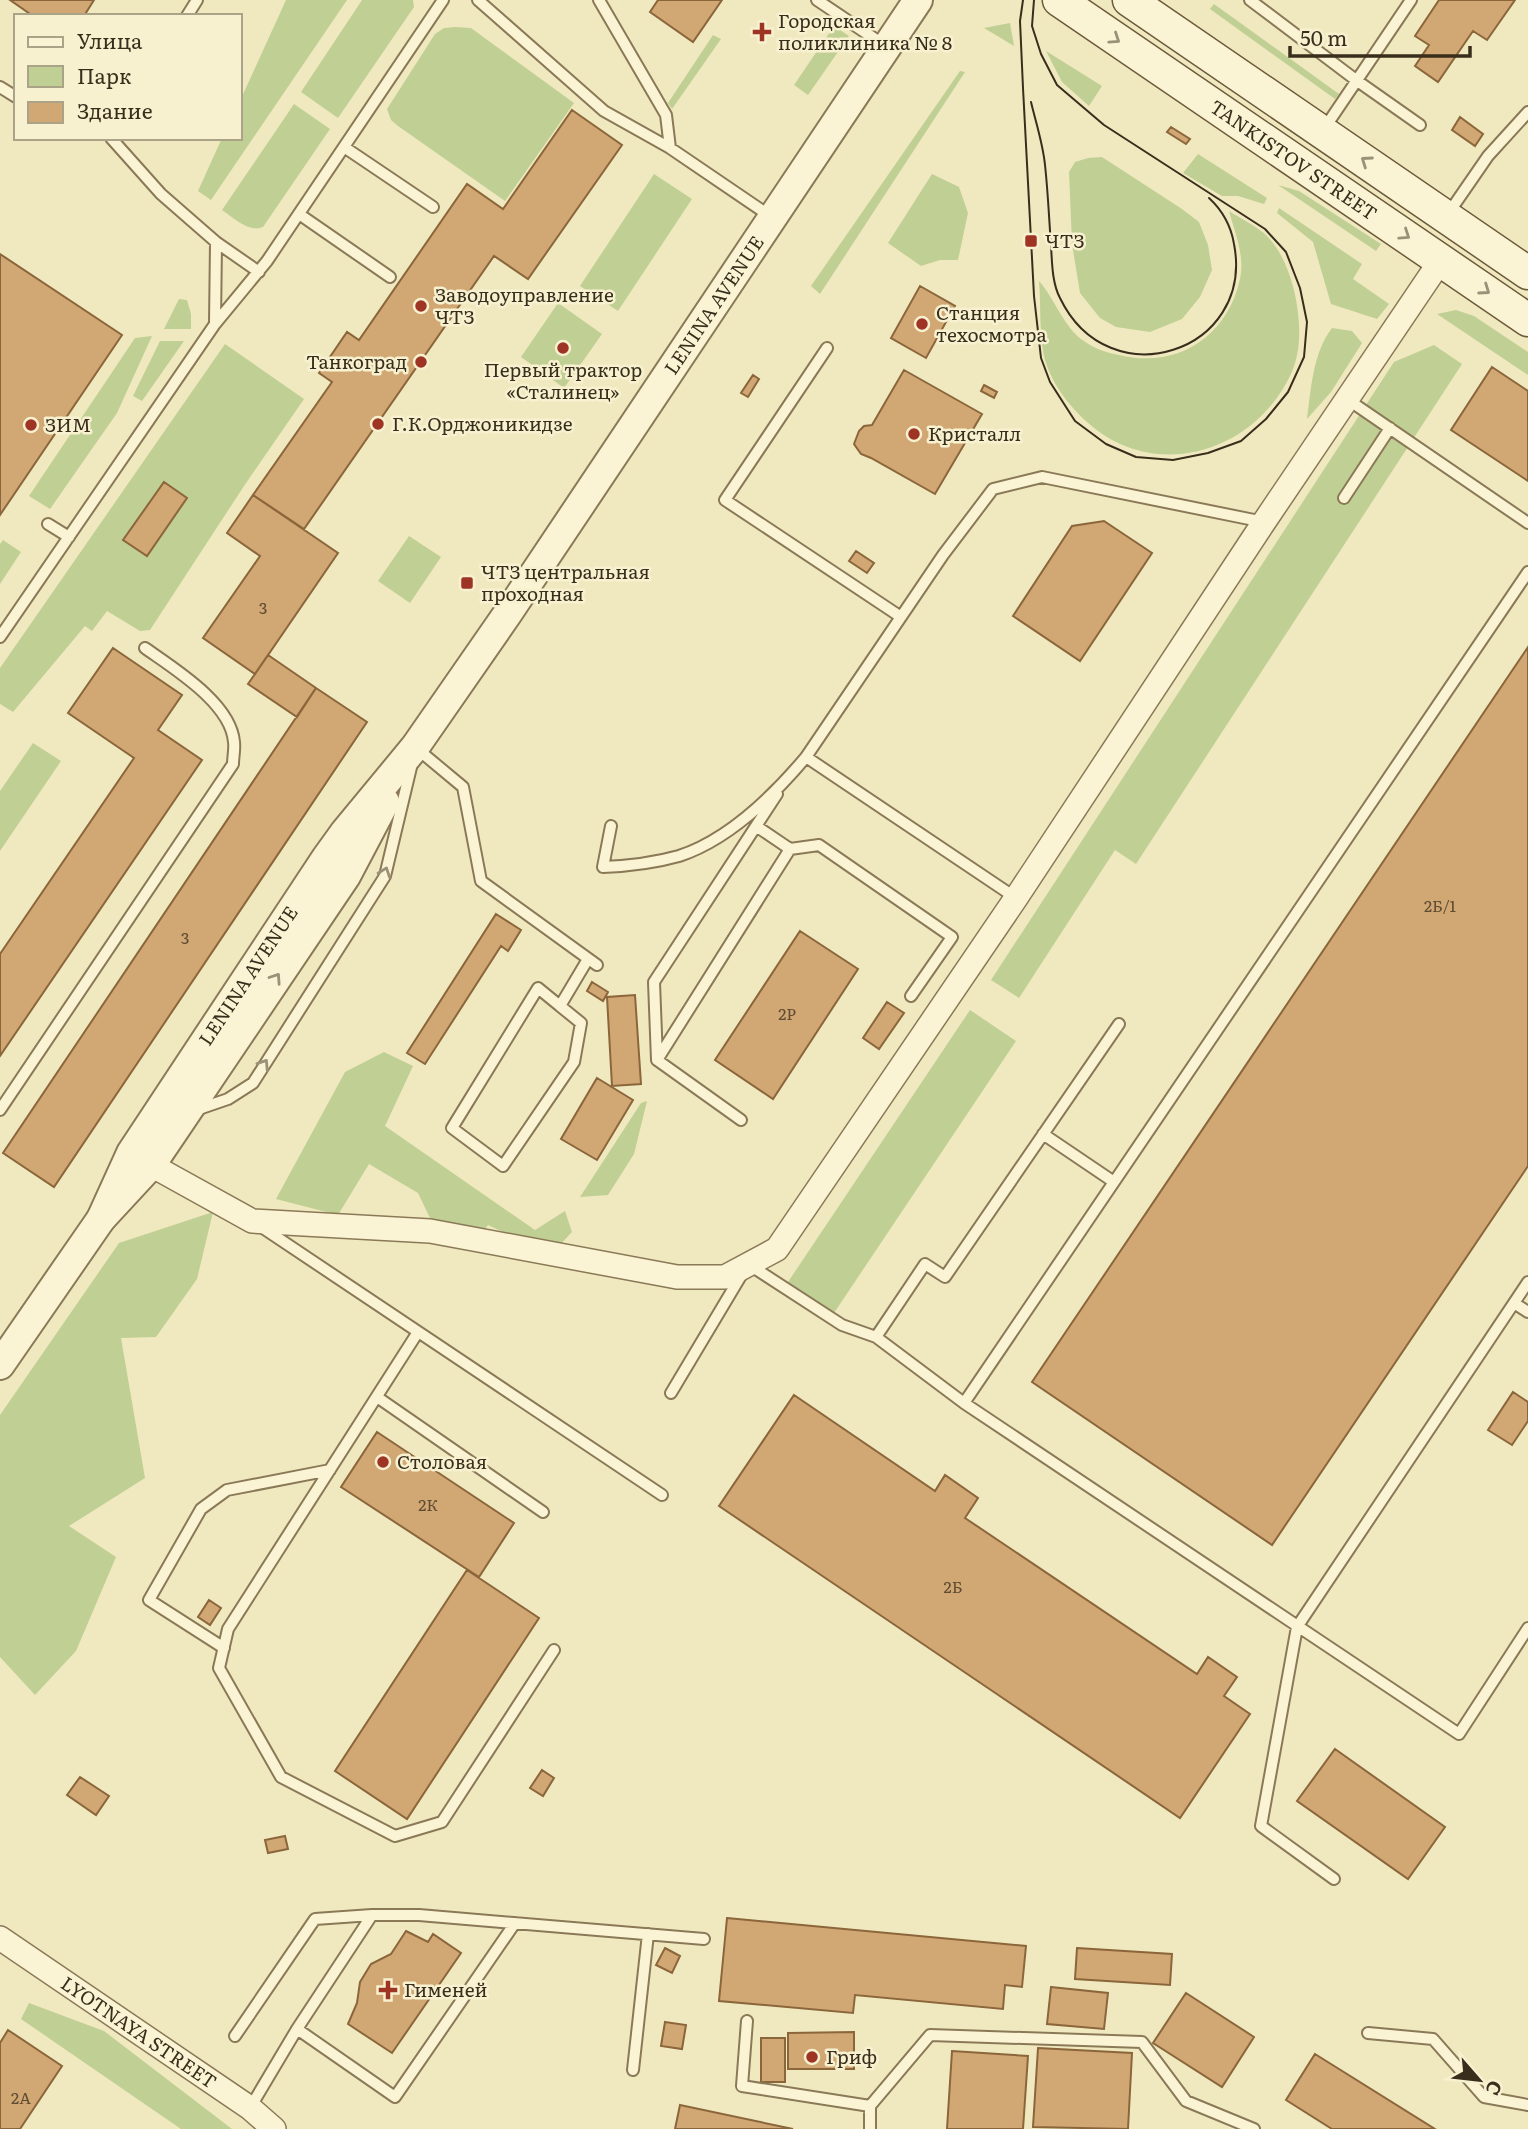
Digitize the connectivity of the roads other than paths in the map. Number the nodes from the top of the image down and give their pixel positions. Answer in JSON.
{"nodes":[{"id":1,"x":443,"y":0,"type":"edge"},
{"id":2,"x":478,"y":0,"type":"edge"},
{"id":3,"x":599,"y":0,"type":"edge"},
{"id":4,"x":817,"y":0,"type":"edge"},
{"id":5,"x":918,"y":0,"type":"edge"},
{"id":6,"x":1059,"y":0,"type":"edge"},
{"id":7,"x":1250,"y":0,"type":"edge"},
{"id":8,"x":1411,"y":0,"type":"edge"},
{"id":9,"x":1145,"y":8,"type":"edge"},
{"id":10,"x":887,"y":47,"type":"junction"},
{"id":11,"x":1356,"y":80,"type":"junction"},
{"id":12,"x":1528,"y":112,"type":"edge"},
{"id":13,"x":1420,"y":125,"type":"dead end"},
{"id":14,"x":1322,"y":131,"type":"junction"},
{"id":15,"x":113,"y":140,"type":"edge"},
{"id":16,"x":344,"y":146,"type":"junction"},
{"id":17,"x":670,"y":148,"type":"junction"},
{"id":18,"x":433,"y":207,"type":"dead end"},
{"id":19,"x":299,"y":214,"type":"junction"},
{"id":20,"x":772,"y":218,"type":"junction"},
{"id":21,"x":1454,"y":222,"type":"junction"},
{"id":22,"x":216,"y":242,"type":"junction"},
{"id":23,"x":1441,"y":260,"type":"junction"},
{"id":24,"x":259,"y":272,"type":"junction"},
{"id":25,"x":1528,"y":273,"type":"edge"},
{"id":26,"x":390,"y":277,"type":"dead end"},
{"id":27,"x":1528,"y":320,"type":"edge"},
{"id":28,"x":215,"y":324,"type":"junction"},
{"id":29,"x":827,"y":348,"type":"dead end"},
{"id":30,"x":1348,"y":399,"type":"junction"},
{"id":31,"x":1390,"y":428,"type":"junction"},
{"id":32,"x":1344,"y":498,"type":"dead end"},
{"id":33,"x":1264,"y":522,"type":"junction"},
{"id":34,"x":1528,"y":523,"type":"edge"},
{"id":35,"x":48,"y":524,"type":"dead end"},
{"id":36,"x":69,"y":537,"type":"junction"},
{"id":37,"x":1528,"y":572,"type":"edge"},
{"id":38,"x":901,"y":617,"type":"junction"},
{"id":39,"x":0,"y":637,"type":"edge"},
{"id":40,"x":145,"y":648,"type":"dead end"},
{"id":41,"x":415,"y":747,"type":"junction"},
{"id":42,"x":806,"y":757,"type":"junction"},
{"id":43,"x":786,"y":780,"type":"junction"},
{"id":44,"x":611,"y":826,"type":"dead end"},
{"id":45,"x":757,"y":826,"type":"junction"},
{"id":46,"x":790,"y":849,"type":"junction"},
{"id":47,"x":336,"y":867,"type":"junction"},
{"id":48,"x":1016,"y":898,"type":"junction"},
{"id":49,"x":911,"y":996,"type":"dead end"},
{"id":50,"x":560,"y":1006,"type":"junction"},
{"id":51,"x":1119,"y":1024,"type":"dead end"},
{"id":52,"x":657,"y":1060,"type":"junction"},
{"id":53,"x":190,"y":1064,"type":"junction"},
{"id":54,"x":197,"y":1105,"type":"junction"},
{"id":55,"x":0,"y":1110,"type":"edge"},
{"id":56,"x":741,"y":1120,"type":"dead end"},
{"id":57,"x":145,"y":1132,"type":"junction"},
{"id":58,"x":1044,"y":1134,"type":"junction"},
{"id":59,"x":151,"y":1165,"type":"junction"},
{"id":60,"x":1114,"y":1182,"type":"junction"},
{"id":61,"x":101,"y":1219,"type":"junction"},
{"id":62,"x":252,"y":1221,"type":"junction"},
{"id":63,"x":748,"y":1265,"type":"junction"},
{"id":64,"x":1528,"y":1282,"type":"edge"},
{"id":65,"x":1514,"y":1303,"type":"junction"},
{"id":66,"x":1528,"y":1312,"type":"edge"},
{"id":67,"x":418,"y":1332,"type":"junction"},
{"id":68,"x":876,"y":1337,"type":"junction"},
{"id":69,"x":0,"y":1365,"type":"edge"},
{"id":70,"x":671,"y":1394,"type":"dead end"},
{"id":71,"x":377,"y":1396,"type":"junction"},
{"id":72,"x":964,"y":1403,"type":"junction"},
{"id":73,"x":330,"y":1470,"type":"junction"},
{"id":74,"x":662,"y":1495,"type":"dead end"},
{"id":75,"x":543,"y":1512,"type":"dead end"},
{"id":76,"x":1297,"y":1627,"type":"junction"},
{"id":77,"x":1528,"y":1628,"type":"edge"},
{"id":78,"x":224,"y":1648,"type":"junction"},
{"id":79,"x":554,"y":1650,"type":"dead end"},
{"id":80,"x":1334,"y":1879,"type":"dead end"},
{"id":81,"x":372,"y":1915,"type":"junction"},
{"id":82,"x":515,"y":1923,"type":"junction"},
{"id":83,"x":648,"y":1934,"type":"junction"},
{"id":84,"x":0,"y":1938,"type":"edge"},
{"id":85,"x":704,"y":1939,"type":"dead end"},
{"id":86,"x":747,"y":2021,"type":"dead end"},
{"id":87,"x":297,"y":2029,"type":"junction"},
{"id":88,"x":1368,"y":2033,"type":"dead end"},
{"id":89,"x":235,"y":2036,"type":"dead end"},
{"id":90,"x":633,"y":2070,"type":"dead end"},
{"id":91,"x":870,"y":2105,"type":"junction"},
{"id":92,"x":1528,"y":2105,"type":"edge"},
{"id":93,"x":250,"y":2108,"type":"junction"},
{"id":94,"x":274,"y":2129,"type":"edge"},
{"id":95,"x":870,"y":2129,"type":"edge"},
{"id":96,"x":1254,"y":2129,"type":"edge"}],
"edges":[{"from":1,"to":16,"type":"lane"},
{"from":2,"to":17,"type":"lane"},
{"from":3,"to":17,"type":"lane"},
{"from":4,"to":10,"type":"lane"},
{"from":5,"to":10,"type":"street","name":"LENINA AVENUE"},
{"from":6,"to":23,"type":"main road","name":"TANKISTOV STREET","one_way":true},
{"from":7,"to":11,"type":"lane"},
{"from":8,"to":11,"type":"lane"},
{"from":9,"to":14,"type":"main road","name":"TANKISTOV STREET"},
{"from":10,"to":20,"type":"street","name":"LENINA AVENUE"},
{"from":11,"to":13,"type":"lane"},
{"from":11,"to":14,"type":"lane"},
{"from":12,"to":21,"type":"lane"},
{"from":21,"to":14,"type":"main road","name":"TANKISTOV STREET","one_way":true},
{"from":15,"to":22,"type":"lane"},
{"from":16,"to":18,"type":"lane"},
{"from":16,"to":19,"type":"lane"},
{"from":17,"to":20,"type":"lane"},
{"from":19,"to":24,"type":"lane"},
{"from":19,"to":26,"type":"lane"},
{"from":20,"to":41,"type":"street","name":"LENINA AVENUE"},
{"from":21,"to":23,"type":"main road"},
{"from":21,"to":25,"type":"main road","name":"TANKISTOV STREET"},
{"from":22,"to":24,"type":"lane"},
{"from":22,"to":28,"type":"lane"},
{"from":23,"to":27,"type":"main road","name":"TANKISTOV STREET","one_way":true},
{"from":23,"to":30,"type":"street"},
{"from":24,"to":28,"type":"lane"},
{"from":28,"to":36,"type":"lane"},
{"from":29,"to":38,"type":"lane"},
{"from":30,"to":31,"type":"lane"},
{"from":30,"to":33,"type":"street"},
{"from":31,"to":32,"type":"lane"},
{"from":31,"to":34,"type":"lane"},
{"from":33,"to":38,"type":"lane"},
{"from":33,"to":48,"type":"street"},
{"from":35,"to":36,"type":"lane"},
{"from":36,"to":39,"type":"lane"},
{"from":37,"to":60,"type":"lane"},
{"from":38,"to":42,"type":"lane"},
{"from":40,"to":55,"type":"lane"},
{"from":41,"to":47,"type":"street","name":"LENINA AVENUE"},
{"from":41,"to":50,"type":"lane"},
{"from":54,"to":41,"type":"lane","one_way":true},
{"from":42,"to":43,"type":"lane"},
{"from":42,"to":48,"type":"lane"},
{"from":43,"to":44,"type":"lane"},
{"from":43,"to":45,"type":"lane"},
{"from":45,"to":46,"type":"lane"},
{"from":45,"to":52,"type":"lane"},
{"from":46,"to":49,"type":"lane"},
{"from":46,"to":52,"type":"lane"},
{"from":47,"to":53,"type":"street","name":"LENINA AVENUE"},
{"from":54,"to":47,"type":"street","name":"LENINA AVENUE","one_way":true},
{"from":48,"to":63,"type":"street"},
{"from":50,"to":50,"type":"lane"},
{"from":51,"to":58,"type":"lane"},
{"from":52,"to":56,"type":"lane"},
{"from":53,"to":54,"type":"lane"},
{"from":53,"to":57,"type":"street","name":"LENINA AVENUE"},
{"from":54,"to":59,"type":"street","name":"LENINA AVENUE"},
{"from":57,"to":59,"type":"street"},
{"from":57,"to":61,"type":"street","name":"LENINA AVENUE"},
{"from":58,"to":60,"type":"lane"},
{"from":58,"to":68,"type":"lane"},
{"from":59,"to":61,"type":"street","name":"LENINA AVENUE"},
{"from":59,"to":62,"type":"street"},
{"from":60,"to":72,"type":"lane"},
{"from":61,"to":69,"type":"street","name":"LENINA AVENUE"},
{"from":62,"to":63,"type":"street"},
{"from":62,"to":67,"type":"lane"},
{"from":63,"to":68,"type":"lane"},
{"from":63,"to":70,"type":"lane"},
{"from":64,"to":65,"type":"lane"},
{"from":65,"to":66,"type":"lane"},
{"from":65,"to":76,"type":"lane"},
{"from":67,"to":71,"type":"lane"},
{"from":67,"to":74,"type":"lane"},
{"from":68,"to":72,"type":"lane"},
{"from":71,"to":73,"type":"lane"},
{"from":71,"to":75,"type":"lane"},
{"from":72,"to":76,"type":"lane"},
{"from":73,"to":78,"type":"lane"},
{"from":73,"to":78,"type":"lane"},
{"from":76,"to":77,"type":"lane"},
{"from":76,"to":80,"type":"lane"},
{"from":78,"to":79,"type":"lane"},
{"from":81,"to":82,"type":"lane"},
{"from":81,"to":87,"type":"lane"},
{"from":81,"to":89,"type":"lane"},
{"from":82,"to":83,"type":"lane"},
{"from":82,"to":87,"type":"lane"},
{"from":83,"to":85,"type":"lane"},
{"from":83,"to":90,"type":"lane"},
{"from":84,"to":93,"type":"street","name":"LYOTNAYA STREET"},
{"from":86,"to":91,"type":"lane"},
{"from":87,"to":93,"type":"lane"},
{"from":88,"to":92,"type":"lane"},
{"from":91,"to":95,"type":"lane"},
{"from":91,"to":96,"type":"lane"},
{"from":93,"to":94,"type":"street","name":"LYOTNAYA STREET"}]}
